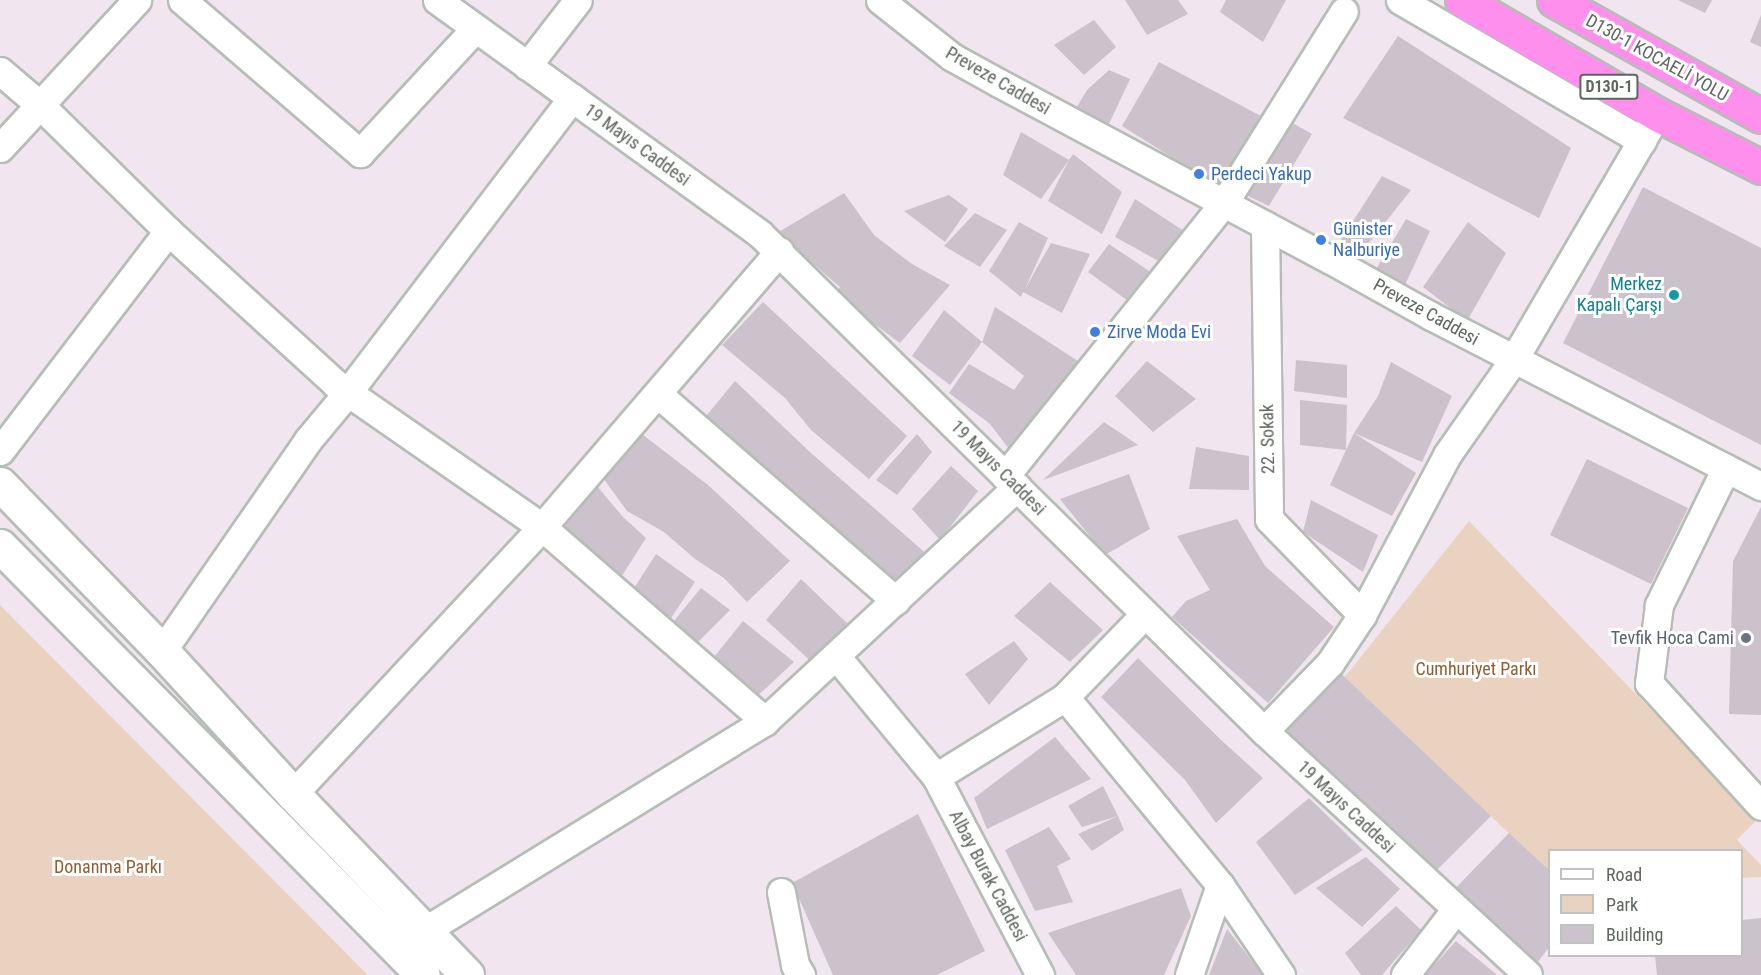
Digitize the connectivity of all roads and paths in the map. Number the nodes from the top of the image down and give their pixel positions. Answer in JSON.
{"nodes":[{"id":1,"x":137,"y":0,"type":"edge"},
{"id":2,"x":182,"y":0,"type":"edge"},
{"id":3,"x":437,"y":0,"type":"edge"},
{"id":4,"x":578,"y":0,"type":"edge"},
{"id":5,"x":1400,"y":0,"type":"edge"},
{"id":6,"x":1462,"y":0,"type":"edge"},
{"id":7,"x":892,"y":3,"type":"edge"},
{"id":8,"x":1566,"y":3,"type":"edge"},
{"id":9,"x":1344,"y":11,"type":"dead end"},
{"id":10,"x":475,"y":29,"type":"junction"},
{"id":11,"x":527,"y":66,"type":"junction"},
{"id":12,"x":0,"y":71,"type":"edge"},
{"id":13,"x":572,"y":98,"type":"junction"},
{"id":14,"x":40,"y":106,"type":"junction"},
{"id":15,"x":1761,"y":116,"type":"edge"},
{"id":16,"x":1649,"y":128,"type":"junction"},
{"id":17,"x":0,"y":148,"type":"edge"},
{"id":18,"x":1761,"y":167,"type":"edge"},
{"id":19,"x":1224,"y":203,"type":"junction"},
{"id":20,"x":1265,"y":225,"type":"junction"},
{"id":21,"x":168,"y":231,"type":"junction"},
{"id":22,"x":779,"y":251,"type":"junction"},
{"id":23,"x":1514,"y":359,"type":"junction"},
{"id":24,"x":348,"y":392,"type":"junction"},
{"id":25,"x":658,"y":394,"type":"junction"},
{"id":26,"x":0,"y":451,"type":"edge"},
{"id":27,"x":1726,"y":468,"type":"junction"},
{"id":28,"x":1011,"y":482,"type":"junction"},
{"id":29,"x":0,"y":484,"type":"edge"},
{"id":30,"x":1761,"y":486,"type":"edge"},
{"id":31,"x":542,"y":527,"type":"junction"},
{"id":32,"x":0,"y":546,"type":"edge"},
{"id":33,"x":896,"y":601,"type":"junction"},
{"id":34,"x":1145,"y":614,"type":"junction"},
{"id":35,"x":1362,"y":615,"type":"junction"},
{"id":36,"x":162,"y":651,"type":"junction"},
{"id":37,"x":836,"y":656,"type":"junction"},
{"id":38,"x":1065,"y":697,"type":"junction"},
{"id":39,"x":765,"y":721,"type":"junction"},
{"id":40,"x":1264,"y":731,"type":"junction"},
{"id":41,"x":936,"y":777,"type":"junction"},
{"id":42,"x":293,"y":794,"type":"junction"},
{"id":43,"x":1761,"y":806,"type":"edge"},
{"id":44,"x":1220,"y":885,"type":"junction"},
{"id":45,"x":781,"y":892,"type":"dead end"},
{"id":46,"x":1456,"y":909,"type":"junction"},
{"id":47,"x":424,"y":930,"type":"junction"},
{"id":48,"x":790,"y":972,"type":"edge"},
{"id":49,"x":423,"y":975,"type":"edge"},
{"id":50,"x":467,"y":975,"type":"edge"},
{"id":51,"x":1040,"y":975,"type":"edge"},
{"id":52,"x":1190,"y":975,"type":"edge"},
{"id":53,"x":1281,"y":975,"type":"edge"},
{"id":54,"x":1405,"y":975,"type":"edge"},
{"id":55,"x":1528,"y":975,"type":"edge"}],
"edges":[{"from":1,"to":14,"type":"street"},
{"from":2,"to":10,"type":"street"},
{"from":3,"to":10,"type":"street","name":"19 Mayıs Caddesi"},
{"from":4,"to":11,"type":"street"},
{"from":5,"to":16,"type":"street"},
{"from":6,"to":16,"type":"highway","number":"D130-1"},
{"from":7,"to":19,"type":"street","name":"Preveze Caddesi"},
{"from":8,"to":15,"type":"highway","name":"D130-1 KOCAELİ YOLU","number":"D130-1"},
{"from":9,"to":19,"type":"street"},
{"from":10,"to":11,"type":"street","name":"19 Mayıs Caddesi"},
{"from":11,"to":13,"type":"street","name":"19 Mayıs Caddesi"},
{"from":12,"to":14,"type":"street"},
{"from":13,"to":22,"type":"street","name":"19 Mayıs Caddesi"},
{"from":13,"to":24,"type":"street"},
{"from":14,"to":17,"type":"street"},
{"from":14,"to":21,"type":"street"},
{"from":16,"to":18,"type":"highway","number":"D130-1"},
{"from":16,"to":23,"type":"street"},
{"from":19,"to":20,"type":"street","name":"Preveze Caddesi"},
{"from":19,"to":28,"type":"street"},
{"from":20,"to":23,"type":"street","name":"Preveze Caddesi"},
{"from":20,"to":35,"type":"street","name":"22. Sokak"},
{"from":21,"to":24,"type":"street"},
{"from":21,"to":26,"type":"street"},
{"from":22,"to":25,"type":"street"},
{"from":22,"to":28,"type":"street","name":"19 Mayıs Caddesi"},
{"from":23,"to":27,"type":"street","name":"Preveze Caddesi"},
{"from":23,"to":35,"type":"street"},
{"from":24,"to":31,"type":"street"},
{"from":24,"to":36,"type":"street"},
{"from":25,"to":31,"type":"street"},
{"from":25,"to":33,"type":"street"},
{"from":27,"to":30,"type":"street","name":"Preveze Caddesi"},
{"from":27,"to":43,"type":"street"},
{"from":28,"to":33,"type":"street"},
{"from":28,"to":34,"type":"street","name":"19 Mayıs Caddesi"},
{"from":29,"to":36,"type":"main road"},
{"from":31,"to":39,"type":"street"},
{"from":31,"to":42,"type":"street"},
{"from":32,"to":49,"type":"main road"},
{"from":33,"to":37,"type":"street"},
{"from":34,"to":38,"type":"street"},
{"from":34,"to":40,"type":"street","name":"19 Mayıs Caddesi"},
{"from":35,"to":40,"type":"street"},
{"from":36,"to":42,"type":"main road"},
{"from":37,"to":39,"type":"street"},
{"from":37,"to":41,"type":"street","name":"Albay Burak Caddesi"},
{"from":38,"to":41,"type":"street"},
{"from":38,"to":44,"type":"street"},
{"from":39,"to":47,"type":"street"},
{"from":40,"to":46,"type":"street","name":"19 Mayıs Caddesi"},
{"from":41,"to":51,"type":"street","name":"Albay Burak Caddesi"},
{"from":42,"to":47,"type":"main road"},
{"from":44,"to":52,"type":"street"},
{"from":44,"to":53,"type":"street"},
{"from":45,"to":48,"type":"street"},
{"from":46,"to":54,"type":"street"},
{"from":46,"to":55,"type":"street","name":"19 Mayıs Caddesi"},
{"from":47,"to":50,"type":"main road"}]}
